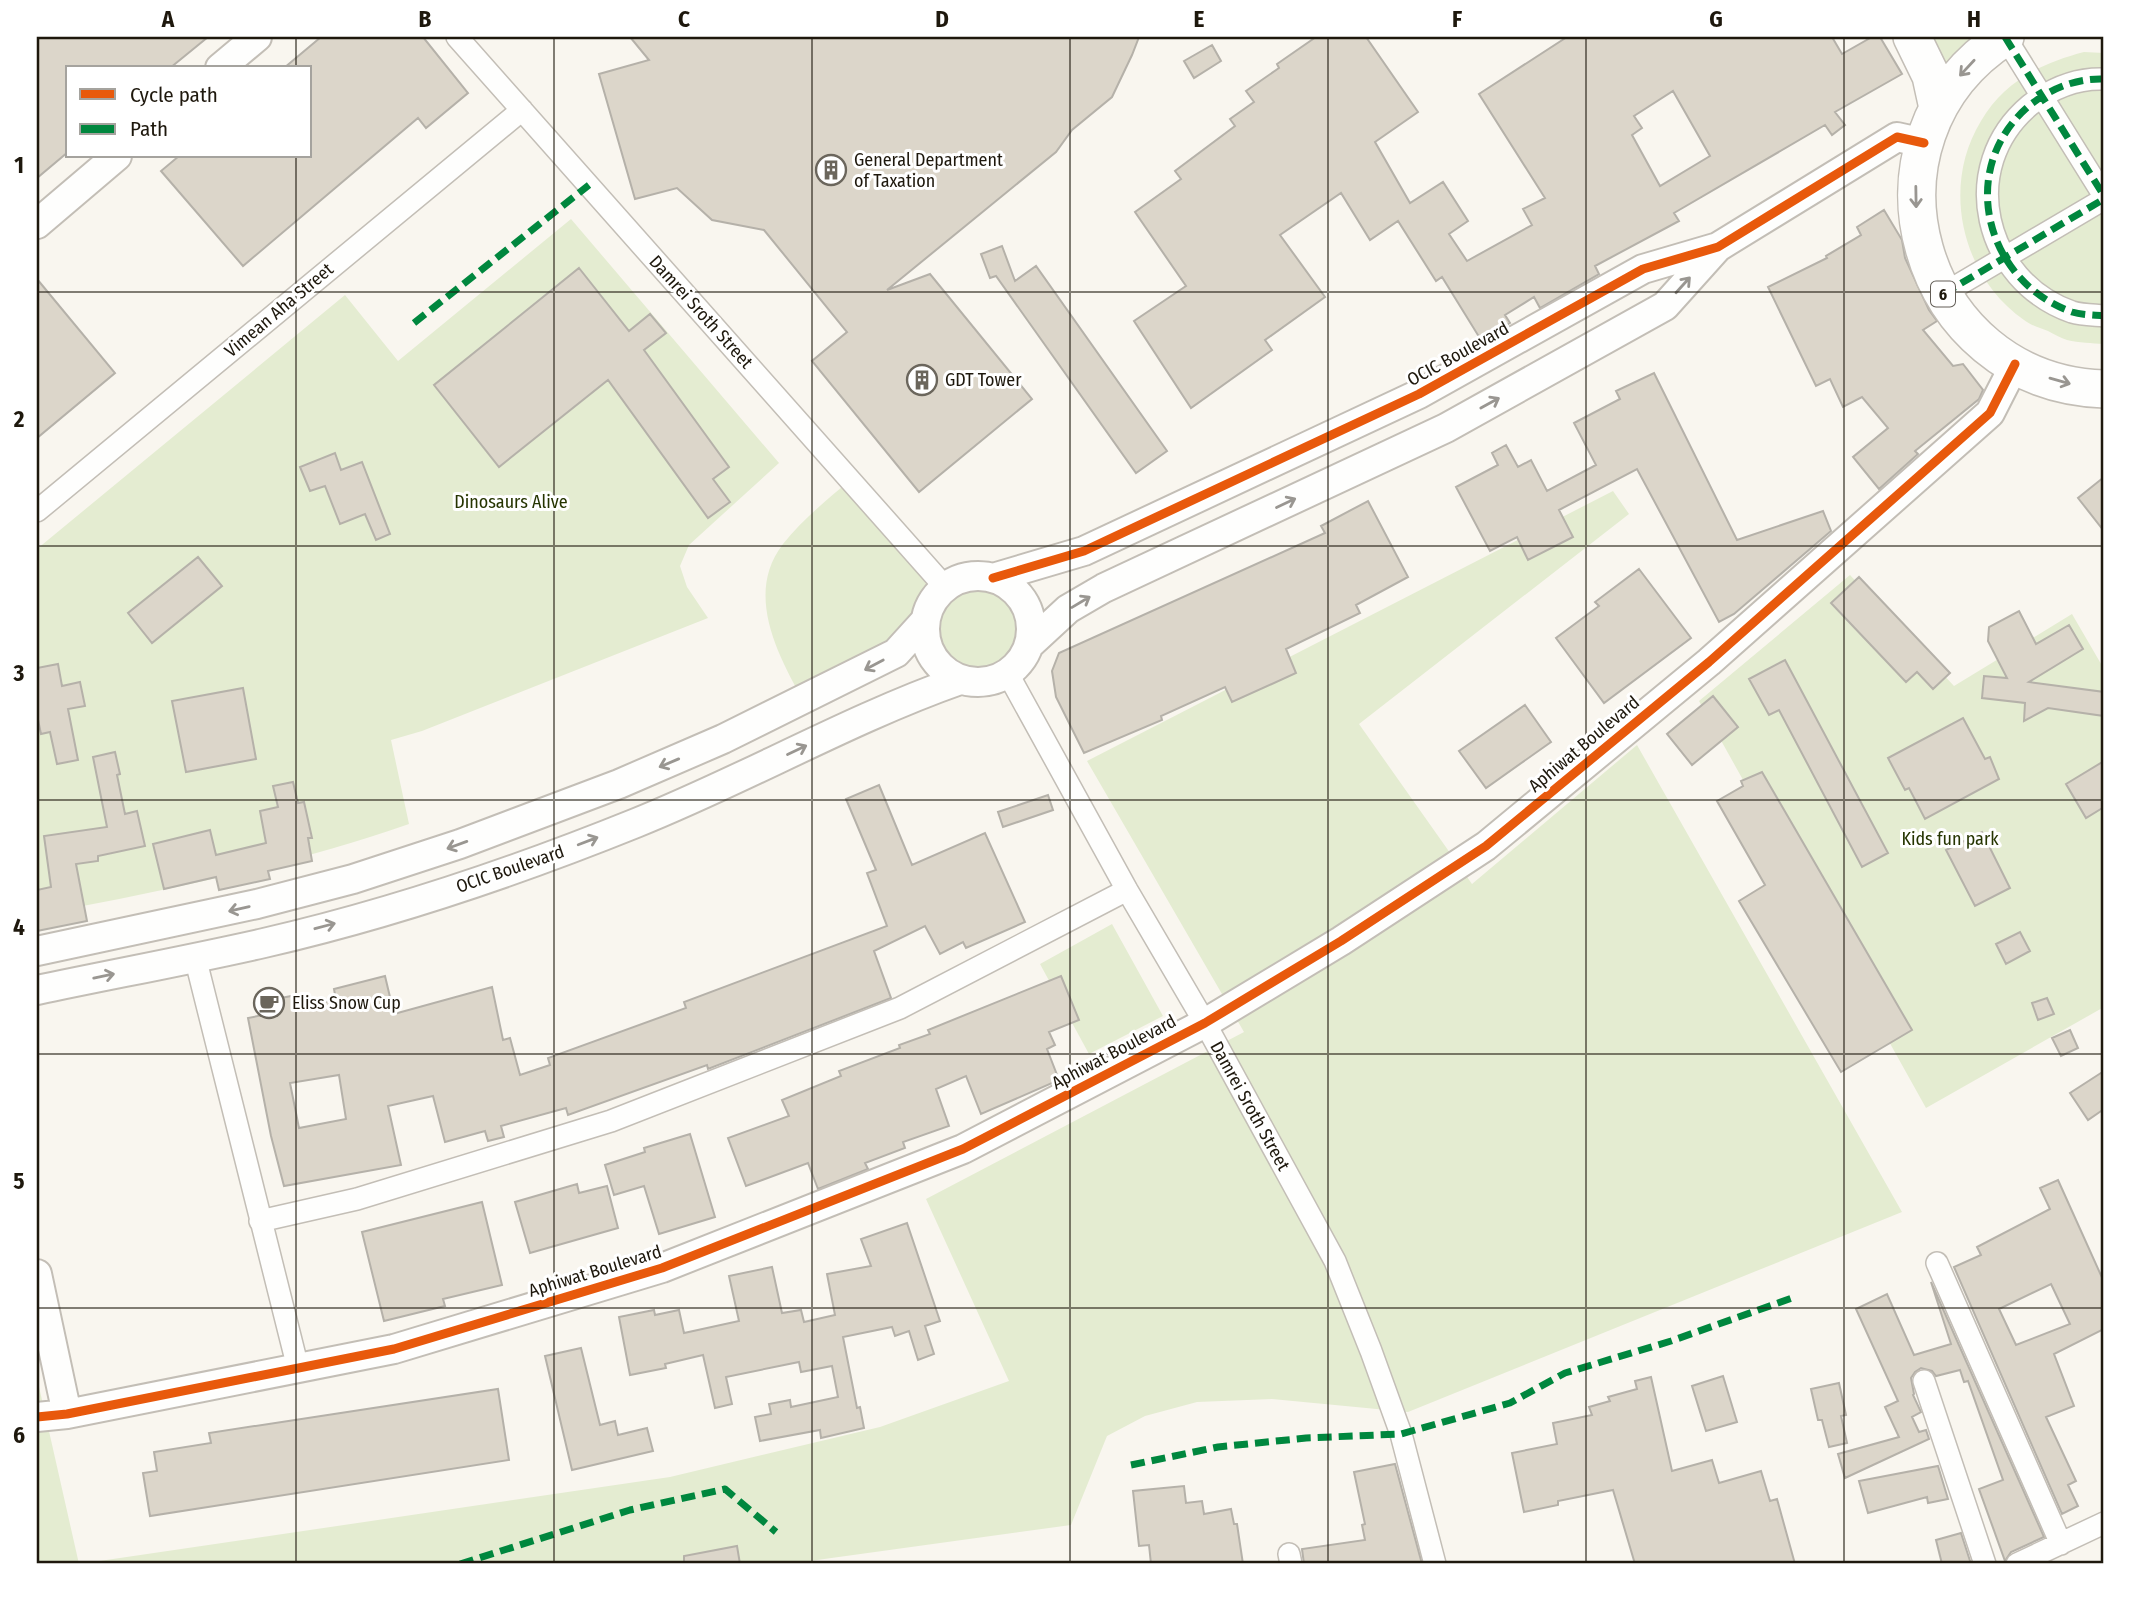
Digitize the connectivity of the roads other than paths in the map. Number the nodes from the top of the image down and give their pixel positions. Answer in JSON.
{"nodes":[{"id":1,"x":257,"y":37,"type":"edge"},
{"id":2,"x":457,"y":37,"type":"edge"},
{"id":3,"x":1912,"y":37,"type":"edge"},
{"id":4,"x":2005,"y":37,"type":"edge"},
{"id":5,"x":222,"y":66,"type":"edge"},
{"id":6,"x":2104,"y":79,"type":"edge"},
{"id":7,"x":2042,"y":96,"type":"junction"},
{"id":8,"x":1938,"y":108,"type":"junction"},
{"id":9,"x":522,"y":110,"type":"junction"},
{"id":10,"x":1924,"y":143,"type":"junction"},
{"id":11,"x":115,"y":158,"type":"edge"},
{"id":12,"x":2104,"y":197,"type":"edge"},
{"id":13,"x":37,"y":224,"type":"edge"},
{"id":14,"x":1718,"y":247,"type":"junction"},
{"id":15,"x":2005,"y":258,"type":"junction"},
{"id":16,"x":1942,"y":295,"type":"junction"},
{"id":17,"x":2104,"y":316,"type":"edge"},
{"id":18,"x":2015,"y":364,"type":"junction"},
{"id":19,"x":2104,"y":389,"type":"edge"},
{"id":20,"x":37,"y":510,"type":"edge"},
{"id":21,"x":993,"y":578,"type":"junction"},
{"id":22,"x":944,"y":587,"type":"junction"},
{"id":23,"x":925,"y":621,"type":"junction"},
{"id":24,"x":1029,"y":645,"type":"junction"},
{"id":25,"x":1008,"y":674,"type":"junction"},
{"id":26,"x":960,"y":680,"type":"junction"},
{"id":27,"x":1127,"y":890,"type":"junction"},
{"id":28,"x":37,"y":951,"type":"edge"},
{"id":29,"x":195,"y":957,"type":"junction"},
{"id":30,"x":37,"y":990,"type":"edge"},
{"id":31,"x":1205,"y":1023,"type":"junction"},
{"id":32,"x":260,"y":1221,"type":"junction"},
{"id":33,"x":1937,"y":1263,"type":"dead end"},
{"id":34,"x":37,"y":1274,"type":"edge"},
{"id":35,"x":298,"y":1368,"type":"junction"},
{"id":36,"x":1924,"y":1381,"type":"dead end"},
{"id":37,"x":67,"y":1414,"type":"junction"},
{"id":38,"x":37,"y":1417,"type":"edge"},
{"id":39,"x":2104,"y":1523,"type":"edge"},
{"id":40,"x":2062,"y":1544,"type":"junction"},
{"id":41,"x":1435,"y":1564,"type":"edge"},
{"id":42,"x":1985,"y":1564,"type":"edge"},
{"id":43,"x":2017,"y":1564,"type":"edge"}],
"edges":[{"from":1,"to":5,"type":"street"},
{"from":2,"to":9,"type":"street","name":"Damrei Sroth Street"},
{"from":3,"to":8,"type":"highway"},
{"from":4,"to":7,"type":"street"},
{"from":4,"to":8,"type":"highway","number":"6","one_way":true},
{"from":6,"to":7,"type":"street"},
{"from":7,"to":12,"type":"street"},
{"from":7,"to":15,"type":"street"},
{"from":8,"to":10,"type":"highway","number":"6"},
{"from":9,"to":20,"type":"street","name":"Vimean Aha Street"},
{"from":9,"to":22,"type":"street","name":"Damrei Sroth Street"},
{"from":10,"to":14,"type":"street","name":"OCIC Boulevard"},
{"from":10,"to":16,"type":"highway","number":"6","one_way":true},
{"from":11,"to":13,"type":"street"},
{"from":12,"to":15,"type":"street"},
{"from":14,"to":21,"type":"street","name":"OCIC Boulevard"},
{"from":24,"to":14,"type":"street","name":"OCIC Boulevard","one_way":true},
{"from":15,"to":16,"type":"street"},
{"from":15,"to":17,"type":"street"},
{"from":16,"to":18,"type":"highway","number":"6"},
{"from":18,"to":19,"type":"highway","number":"6","one_way":true},
{"from":18,"to":31,"type":"street","name":"Aphiwat Boulevard"},
{"from":21,"to":22,"type":"street"},
{"from":21,"to":24,"type":"street"},
{"from":22,"to":23,"type":"street"},
{"from":23,"to":26,"type":"street"},
{"from":23,"to":28,"type":"street","one_way":true},
{"from":24,"to":25,"type":"street"},
{"from":25,"to":26,"type":"street"},
{"from":25,"to":27,"type":"street","name":"Damrei Sroth Street"},
{"from":29,"to":26,"type":"street","name":"OCIC Boulevard","one_way":true},
{"from":27,"to":31,"type":"street","name":"Damrei Sroth Street"},
{"from":27,"to":32,"type":"street"},
{"from":30,"to":29,"type":"street","name":"OCIC Boulevard","one_way":true},
{"from":29,"to":32,"type":"street"},
{"from":31,"to":35,"type":"street","name":"Aphiwat Boulevard"},
{"from":31,"to":41,"type":"street","name":"Damrei Sroth Street"},
{"from":32,"to":35,"type":"street"},
{"from":33,"to":40,"type":"street"},
{"from":34,"to":37,"type":"street"},
{"from":35,"to":37,"type":"street","name":"Aphiwat Boulevard"},
{"from":36,"to":42,"type":"street"},
{"from":37,"to":38,"type":"street","name":"Aphiwat Boulevard"},
{"from":39,"to":40,"type":"street"},
{"from":40,"to":43,"type":"street"}]}
